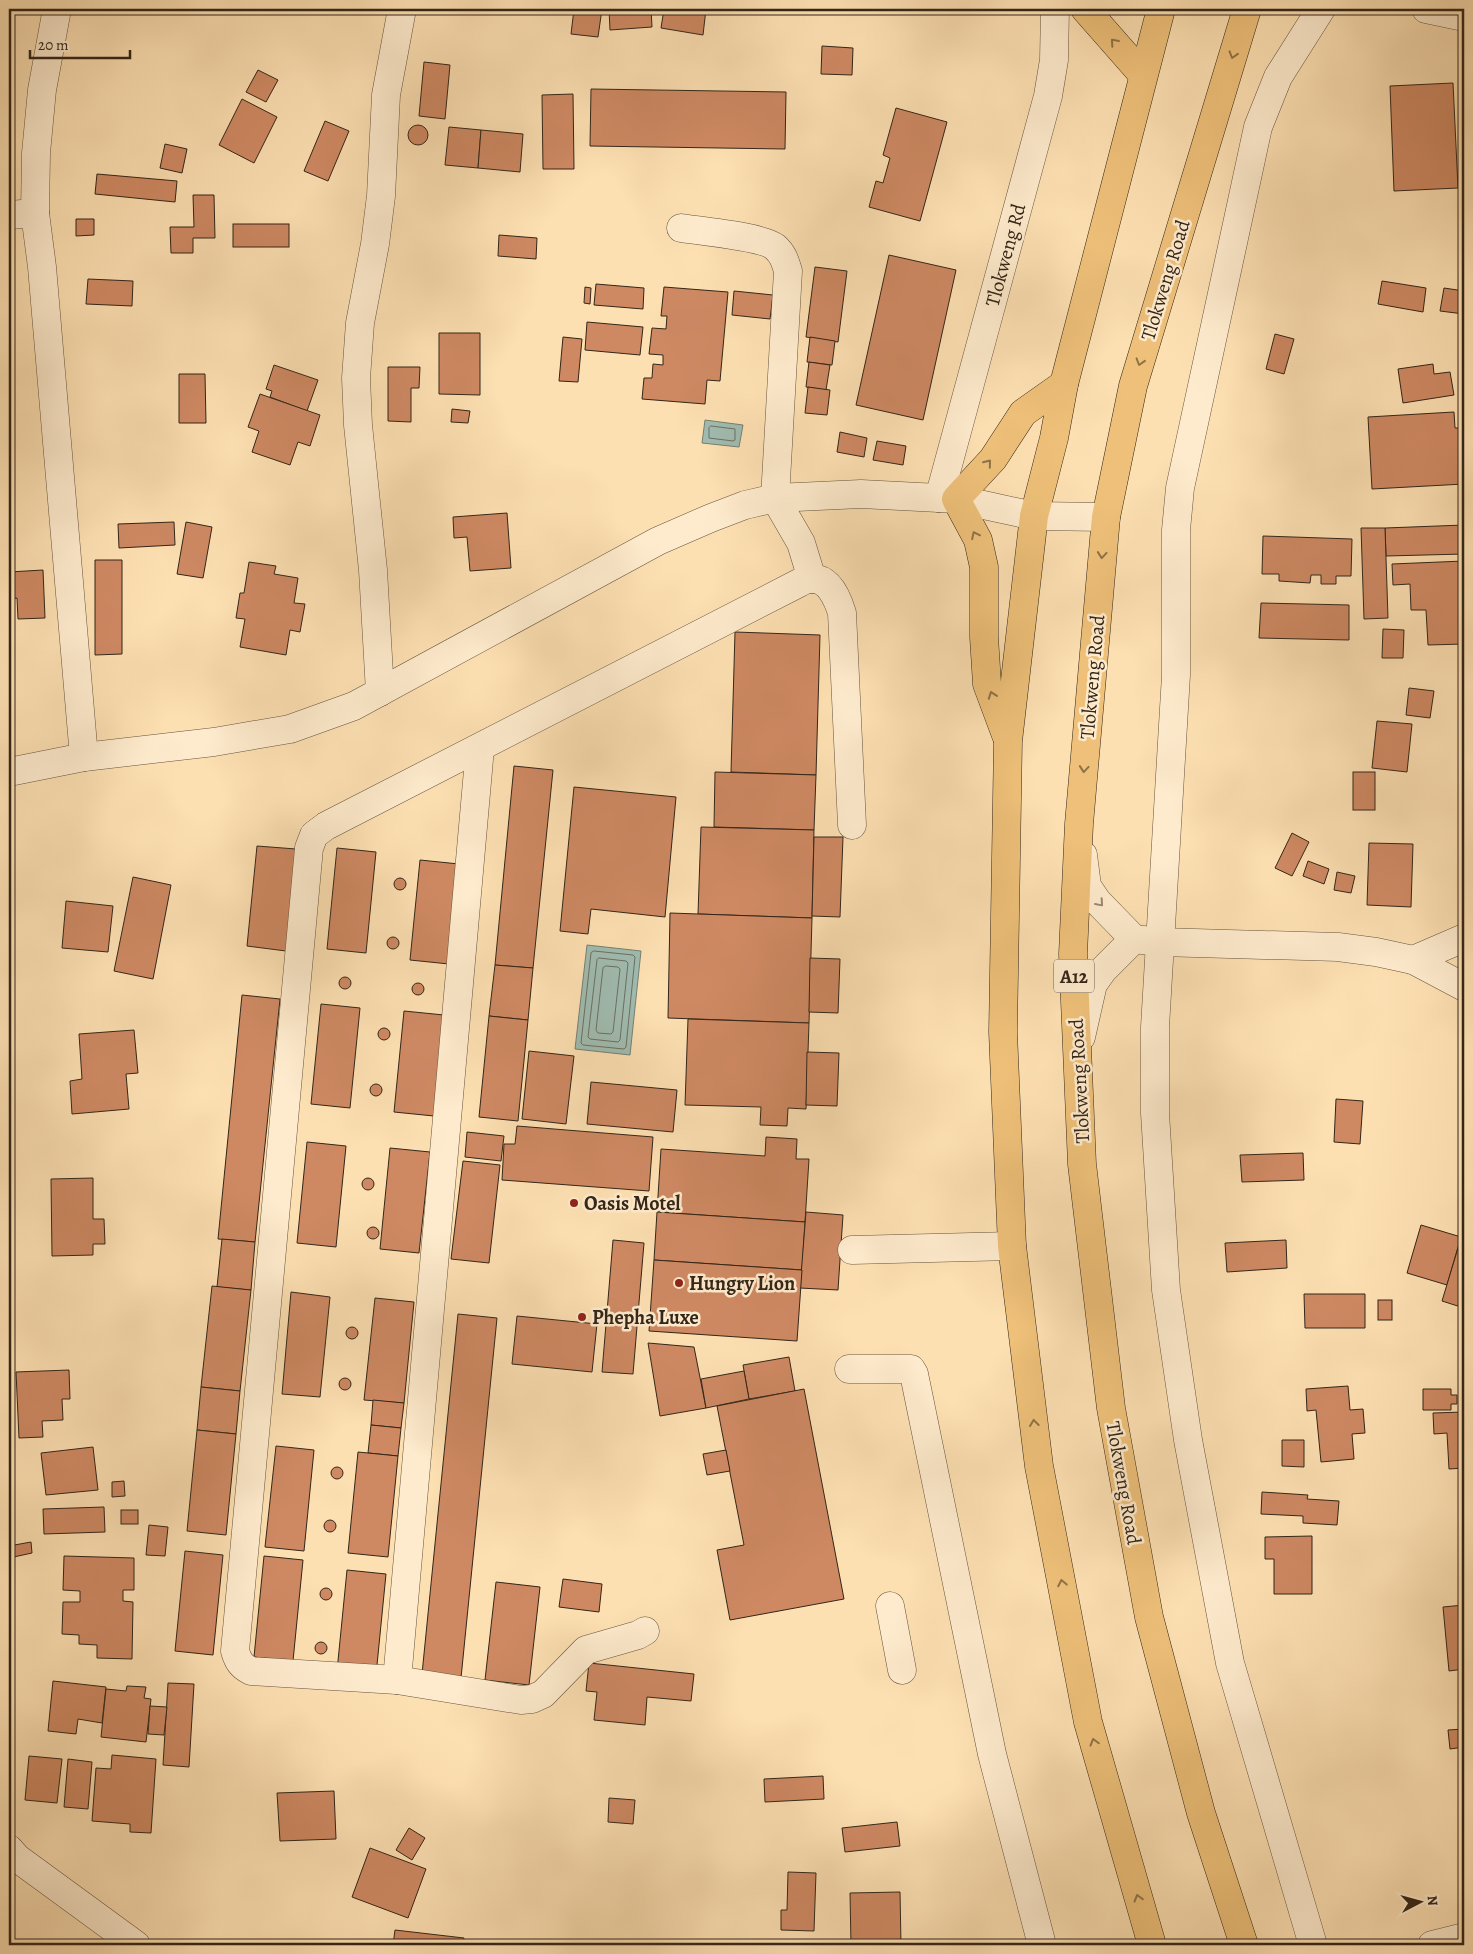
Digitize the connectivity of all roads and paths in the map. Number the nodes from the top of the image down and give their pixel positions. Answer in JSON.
{"nodes":[{"id":1,"x":57,"y":9,"type":"edge"},
{"id":2,"x":402,"y":9,"type":"edge"},
{"id":3,"x":1055,"y":9,"type":"edge"},
{"id":4,"x":1085,"y":9,"type":"edge"},
{"id":5,"x":1161,"y":9,"type":"edge"},
{"id":6,"x":1247,"y":9,"type":"edge"},
{"id":7,"x":1321,"y":9,"type":"edge"},
{"id":8,"x":1426,"y":9,"type":"edge"},
{"id":9,"x":1464,"y":17,"type":"edge"},
{"id":10,"x":1143,"y":75,"type":"junction"},
{"id":11,"x":22,"y":214,"type":"edge"},
{"id":12,"x":681,"y":228,"type":"dead end"},
{"id":13,"x":1064,"y":384,"type":"junction"},
{"id":14,"x":775,"y":498,"type":"junction"},
{"id":15,"x":947,"y":499,"type":"junction"},
{"id":16,"x":1034,"y":516,"type":"junction"},
{"id":17,"x":1106,"y":517,"type":"junction"},
{"id":18,"x":812,"y":579,"type":"junction"},
{"id":19,"x":380,"y":692,"type":"junction"},
{"id":20,"x":1008,"y":741,"type":"junction"},
{"id":21,"x":480,"y":748,"type":"junction"},
{"id":22,"x":84,"y":757,"type":"junction"},
{"id":23,"x":9,"y":772,"type":"edge"},
{"id":24,"x":1079,"y":824,"type":"junction"},
{"id":25,"x":852,"y":825,"type":"dead end"},
{"id":26,"x":1464,"y":938,"type":"edge"},
{"id":27,"x":1147,"y":940,"type":"junction"},
{"id":28,"x":1413,"y":960,"type":"junction"},
{"id":29,"x":1464,"y":987,"type":"edge"},
{"id":30,"x":1077,"y":1054,"type":"junction"},
{"id":31,"x":1012,"y":1246,"type":"junction"},
{"id":32,"x":852,"y":1250,"type":"dead end"},
{"id":33,"x":849,"y":1368,"type":"dead end"},
{"id":34,"x":890,"y":1606,"type":"dead end"},
{"id":35,"x":645,"y":1631,"type":"dead end"},
{"id":36,"x":902,"y":1670,"type":"dead end"},
{"id":37,"x":397,"y":1680,"type":"junction"},
{"id":38,"x":9,"y":1849,"type":"edge"},
{"id":39,"x":1464,"y":1937,"type":"edge"},
{"id":40,"x":131,"y":1944,"type":"edge"},
{"id":41,"x":1042,"y":1945,"type":"edge"},
{"id":42,"x":1152,"y":1945,"type":"edge"},
{"id":43,"x":1244,"y":1945,"type":"edge"},
{"id":44,"x":1313,"y":1945,"type":"edge"},
{"id":45,"x":1432,"y":1945,"type":"edge"}],
"edges":[{"from":1,"to":11,"type":"street"},
{"from":2,"to":19,"type":"street"},
{"from":3,"to":15,"type":"street","name":"Tlokweng Rd"},
{"from":10,"to":4,"type":"main road","one_way":true},
{"from":5,"to":10,"type":"main road"},
{"from":6,"to":17,"type":"main road","name":"Tlokweng Road","number":"A12","one_way":true},
{"from":7,"to":27,"type":"street"},
{"from":8,"to":9,"type":"street"},
{"from":10,"to":13,"type":"main road"},
{"from":11,"to":22,"type":"street"},
{"from":12,"to":14,"type":"street"},
{"from":15,"to":13,"type":"main road","one_way":true},
{"from":13,"to":16,"type":"main road"},
{"from":14,"to":15,"type":"street"},
{"from":14,"to":18,"type":"street"},
{"from":14,"to":19,"type":"street"},
{"from":15,"to":16,"type":"street"},
{"from":20,"to":15,"type":"main road","one_way":true},
{"from":16,"to":17,"type":"street"},
{"from":16,"to":20,"type":"main road"},
{"from":17,"to":24,"type":"main road","name":"Tlokweng Road","number":"A12","one_way":true},
{"from":18,"to":21,"type":"street"},
{"from":18,"to":25,"type":"street"},
{"from":19,"to":22,"type":"street"},
{"from":20,"to":31,"type":"main road"},
{"from":21,"to":37,"type":"street"},
{"from":21,"to":37,"type":"street"},
{"from":22,"to":23,"type":"street"},
{"from":24,"to":27,"type":"street","one_way":true},
{"from":24,"to":30,"type":"main road","name":"Tlokweng Road","number":"A12"},
{"from":26,"to":28,"type":"street"},
{"from":27,"to":28,"type":"street"},
{"from":27,"to":30,"type":"street"},
{"from":27,"to":44,"type":"street"},
{"from":28,"to":29,"type":"street"},
{"from":30,"to":43,"type":"main road","name":"Tlokweng Road","number":"A12"},
{"from":31,"to":32,"type":"street"},
{"from":42,"to":31,"type":"main road","one_way":true},
{"from":33,"to":41,"type":"street"},
{"from":34,"to":36,"type":"street"},
{"from":35,"to":37,"type":"street"},
{"from":38,"to":40,"type":"street"},
{"from":39,"to":45,"type":"street"}]}
